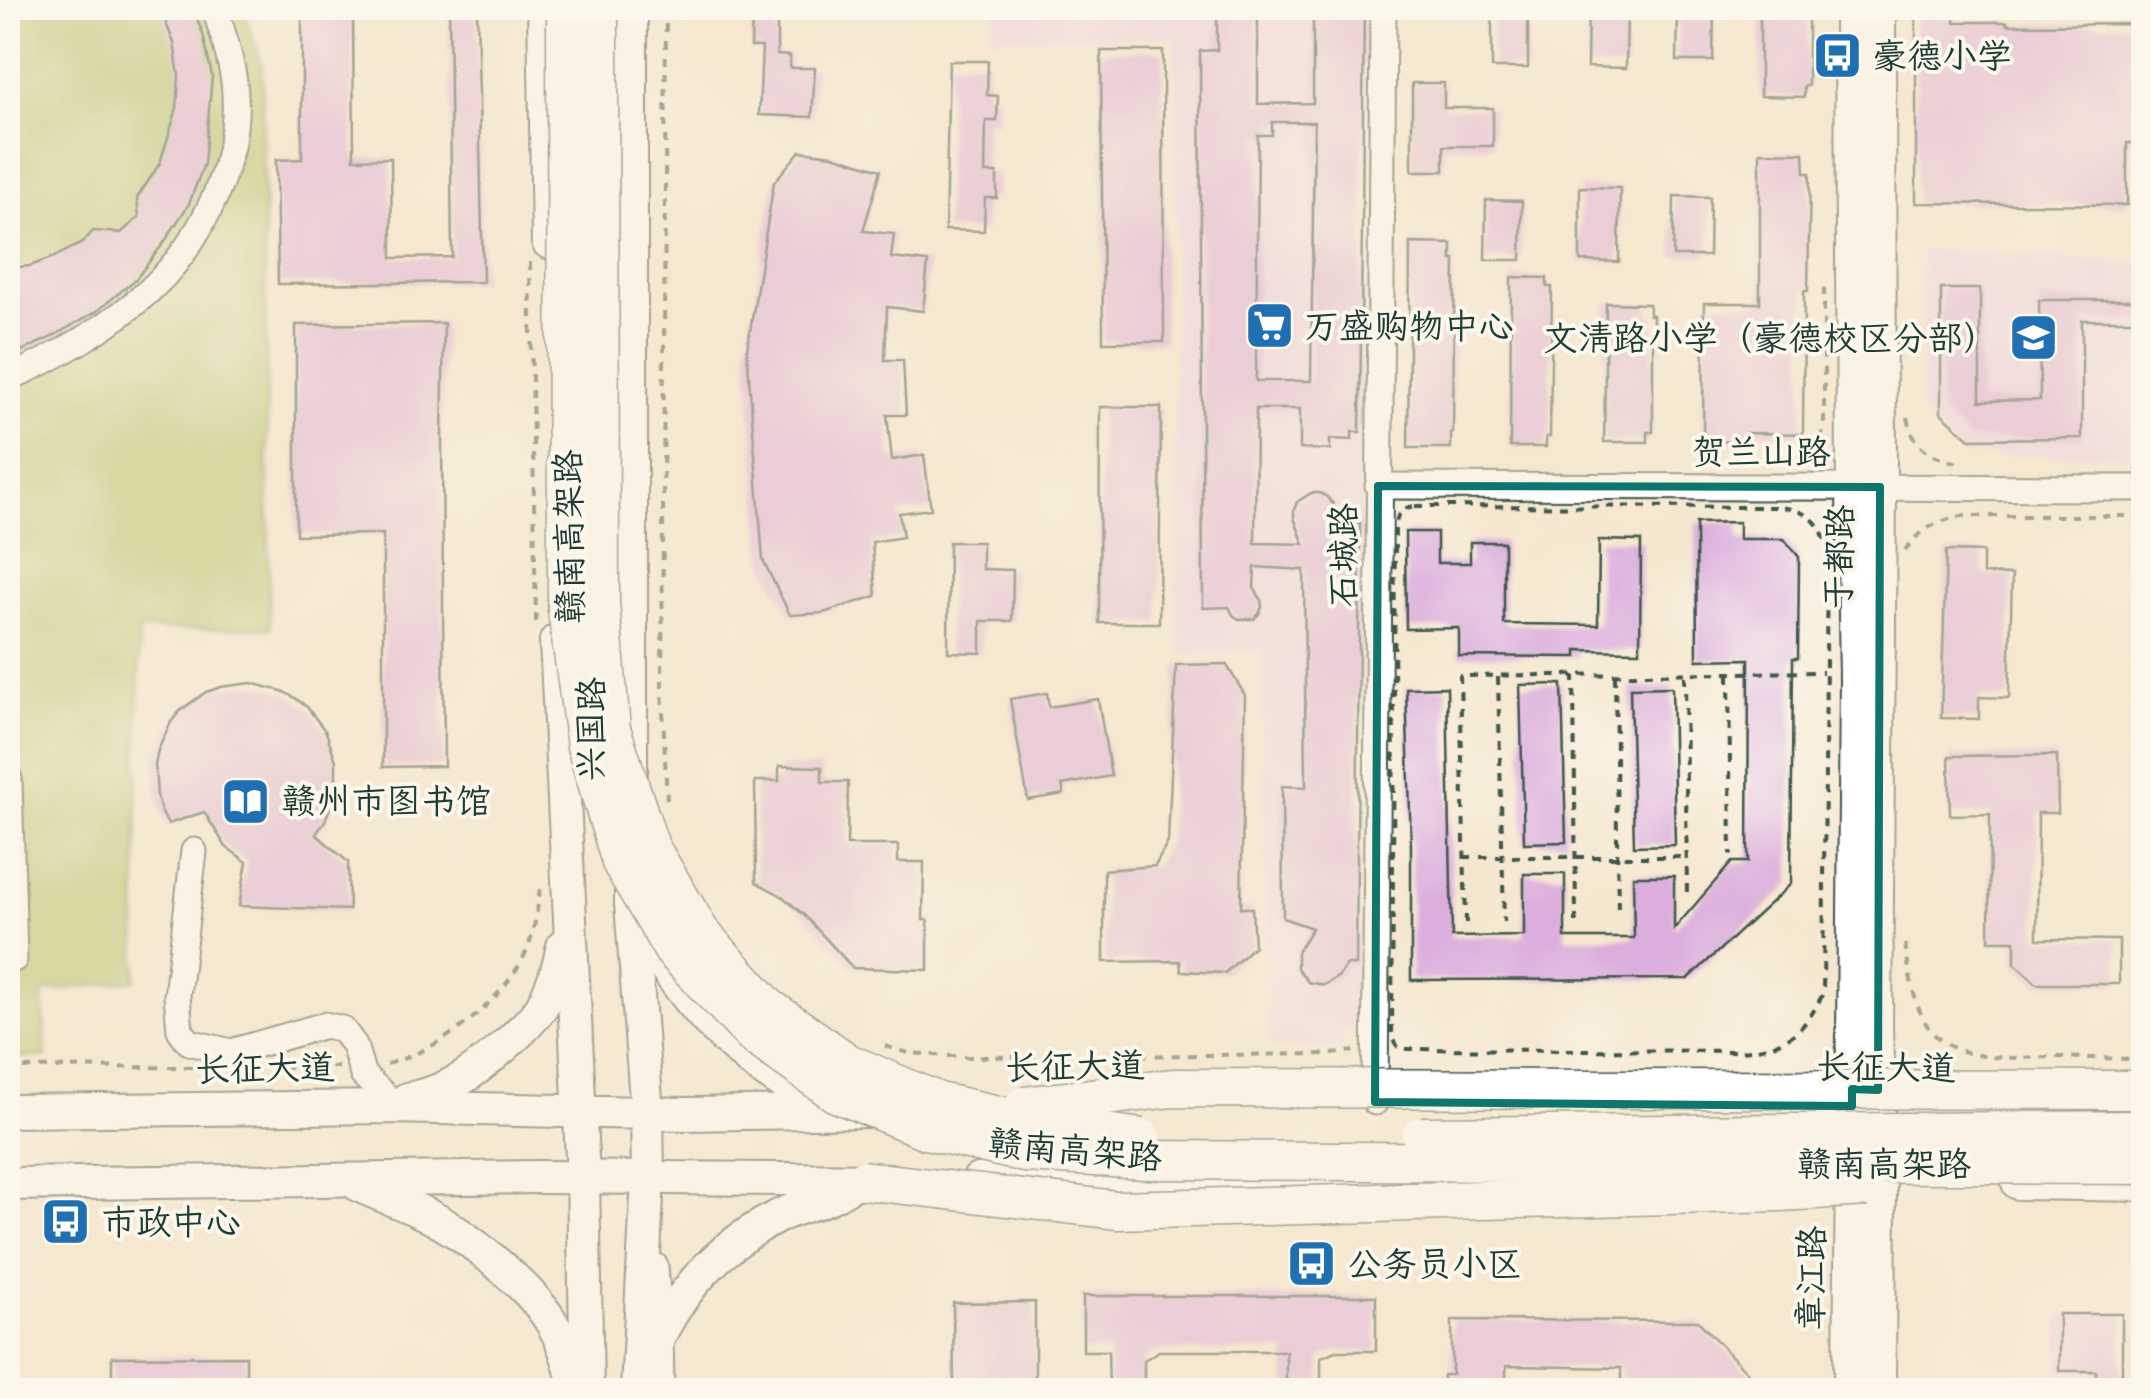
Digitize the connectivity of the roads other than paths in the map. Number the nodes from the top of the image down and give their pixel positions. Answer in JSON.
{"nodes":[{"id":1,"x":215,"y":8,"type":"edge"},
{"id":2,"x":544,"y":8,"type":"edge"},
{"id":3,"x":566,"y":8,"type":"edge"},
{"id":4,"x":598,"y":8,"type":"edge"},
{"id":5,"x":632,"y":8,"type":"edge"},
{"id":6,"x":1383,"y":8,"type":"edge"},
{"id":7,"x":1852,"y":8,"type":"edge"},
{"id":8,"x":1879,"y":8,"type":"edge"},
{"id":9,"x":8,"y":378,"type":"edge"},
{"id":10,"x":1378,"y":486,"type":"junction"},
{"id":11,"x":1866,"y":488,"type":"junction"},
{"id":12,"x":2144,"y":488,"type":"edge"},
{"id":13,"x":8,"y":779,"type":"edge"},
{"id":14,"x":194,"y":851,"type":"dead end"},
{"id":15,"x":556,"y":876,"type":"junction"},
{"id":16,"x":631,"y":904,"type":"junction"},
{"id":17,"x":8,"y":960,"type":"edge"},
{"id":18,"x":2144,"y":1090,"type":"edge"},
{"id":19,"x":1374,"y":1102,"type":"junction"},
{"id":20,"x":2144,"y":1105,"type":"edge"},
{"id":21,"x":382,"y":1106,"type":"junction"},
{"id":22,"x":1024,"y":1106,"type":"junction"},
{"id":23,"x":1866,"y":1106,"type":"junction"},
{"id":24,"x":8,"y":1110,"type":"edge"},
{"id":25,"x":579,"y":1111,"type":"junction"},
{"id":26,"x":856,"y":1111,"type":"junction"},
{"id":27,"x":647,"y":1113,"type":"junction"},
{"id":28,"x":2144,"y":1130,"type":"edge"},
{"id":29,"x":2144,"y":1164,"type":"edge"},
{"id":30,"x":2144,"y":1172,"type":"edge"},
{"id":31,"x":648,"y":1177,"type":"junction"},
{"id":32,"x":583,"y":1178,"type":"junction"},
{"id":33,"x":349,"y":1180,"type":"junction"},
{"id":34,"x":862,"y":1180,"type":"junction"},
{"id":35,"x":1866,"y":1181,"type":"junction"},
{"id":36,"x":8,"y":1184,"type":"edge"},
{"id":37,"x":2144,"y":1184,"type":"edge"},
{"id":38,"x":660,"y":1330,"type":"junction"},
{"id":39,"x":576,"y":1386,"type":"edge"},
{"id":40,"x":637,"y":1390,"type":"edge"},
{"id":41,"x":661,"y":1390,"type":"edge"},
{"id":42,"x":1850,"y":1390,"type":"edge"},
{"id":43,"x":1879,"y":1390,"type":"edge"}],
"edges":[{"from":1,"to":9,"type":"street"},
{"from":2,"to":15,"type":"main road","name":"兴国路"},
{"from":3,"to":29,"type":"highway","name":"赣南高架路","bridge":true},
{"from":4,"to":28,"type":"highway","name":"赣南高架路","bridge":true},
{"from":5,"to":16,"type":"main road","name":"兴国路"},
{"from":6,"to":10,"type":"street","name":"石城路"},
{"from":7,"to":11,"type":"main road","name":"于都路"},
{"from":8,"to":11,"type":"main road","name":"于都路"},
{"from":10,"to":11,"type":"street","name":"贺兰山路"},
{"from":10,"to":19,"type":"street","name":"石城路"},
{"from":11,"to":12,"type":"street","name":"贺兰山路"},
{"from":11,"to":23,"type":"main road","name":"于都路"},
{"from":11,"to":23,"type":"main road","name":"于都路"},
{"from":13,"to":17,"type":"street"},
{"from":14,"to":21,"type":"street"},
{"from":15,"to":21,"type":"main road"},
{"from":15,"to":25,"type":"main road","name":"兴国路"},
{"from":16,"to":26,"type":"main road"},
{"from":16,"to":27,"type":"main road","name":"兴国路"},
{"from":18,"to":22,"type":"highway","bridge":true},
{"from":19,"to":22,"type":"main road","name":"长征大道"},
{"from":19,"to":23,"type":"main road","name":"长征大道"},
{"from":20,"to":23,"type":"main road","name":"长征大道"},
{"from":21,"to":24,"type":"main road","name":"长征大道"},
{"from":21,"to":25,"type":"main road","name":"长征大道"},
{"from":22,"to":26,"type":"main road","name":"长征大道"},
{"from":23,"to":35,"type":"main road","name":"章江路"},
{"from":25,"to":27,"type":"main road","name":"长征大道"},
{"from":25,"to":32,"type":"main road","name":"兴国路"},
{"from":26,"to":27,"type":"main road","name":"长征大道"},
{"from":27,"to":31,"type":"main road","name":"兴国路"},
{"from":30,"to":34,"type":"highway","bridge":true},
{"from":31,"to":32,"type":"main road"},
{"from":31,"to":34,"type":"main road"},
{"from":31,"to":38,"type":"street"},
{"from":31,"to":40,"type":"main road","name":"兴国路"},
{"from":32,"to":33,"type":"main road"},
{"from":32,"to":39,"type":"main road","name":"兴国路"},
{"from":33,"to":36,"type":"main road"},
{"from":33,"to":39,"type":"main road"},
{"from":34,"to":35,"type":"main road"},
{"from":34,"to":38,"type":"main road"},
{"from":35,"to":37,"type":"main road"},
{"from":35,"to":42,"type":"main road","name":"章江路"},
{"from":35,"to":43,"type":"main road","name":"章江路"},
{"from":38,"to":40,"type":"main road"},
{"from":38,"to":41,"type":"street"}]}
